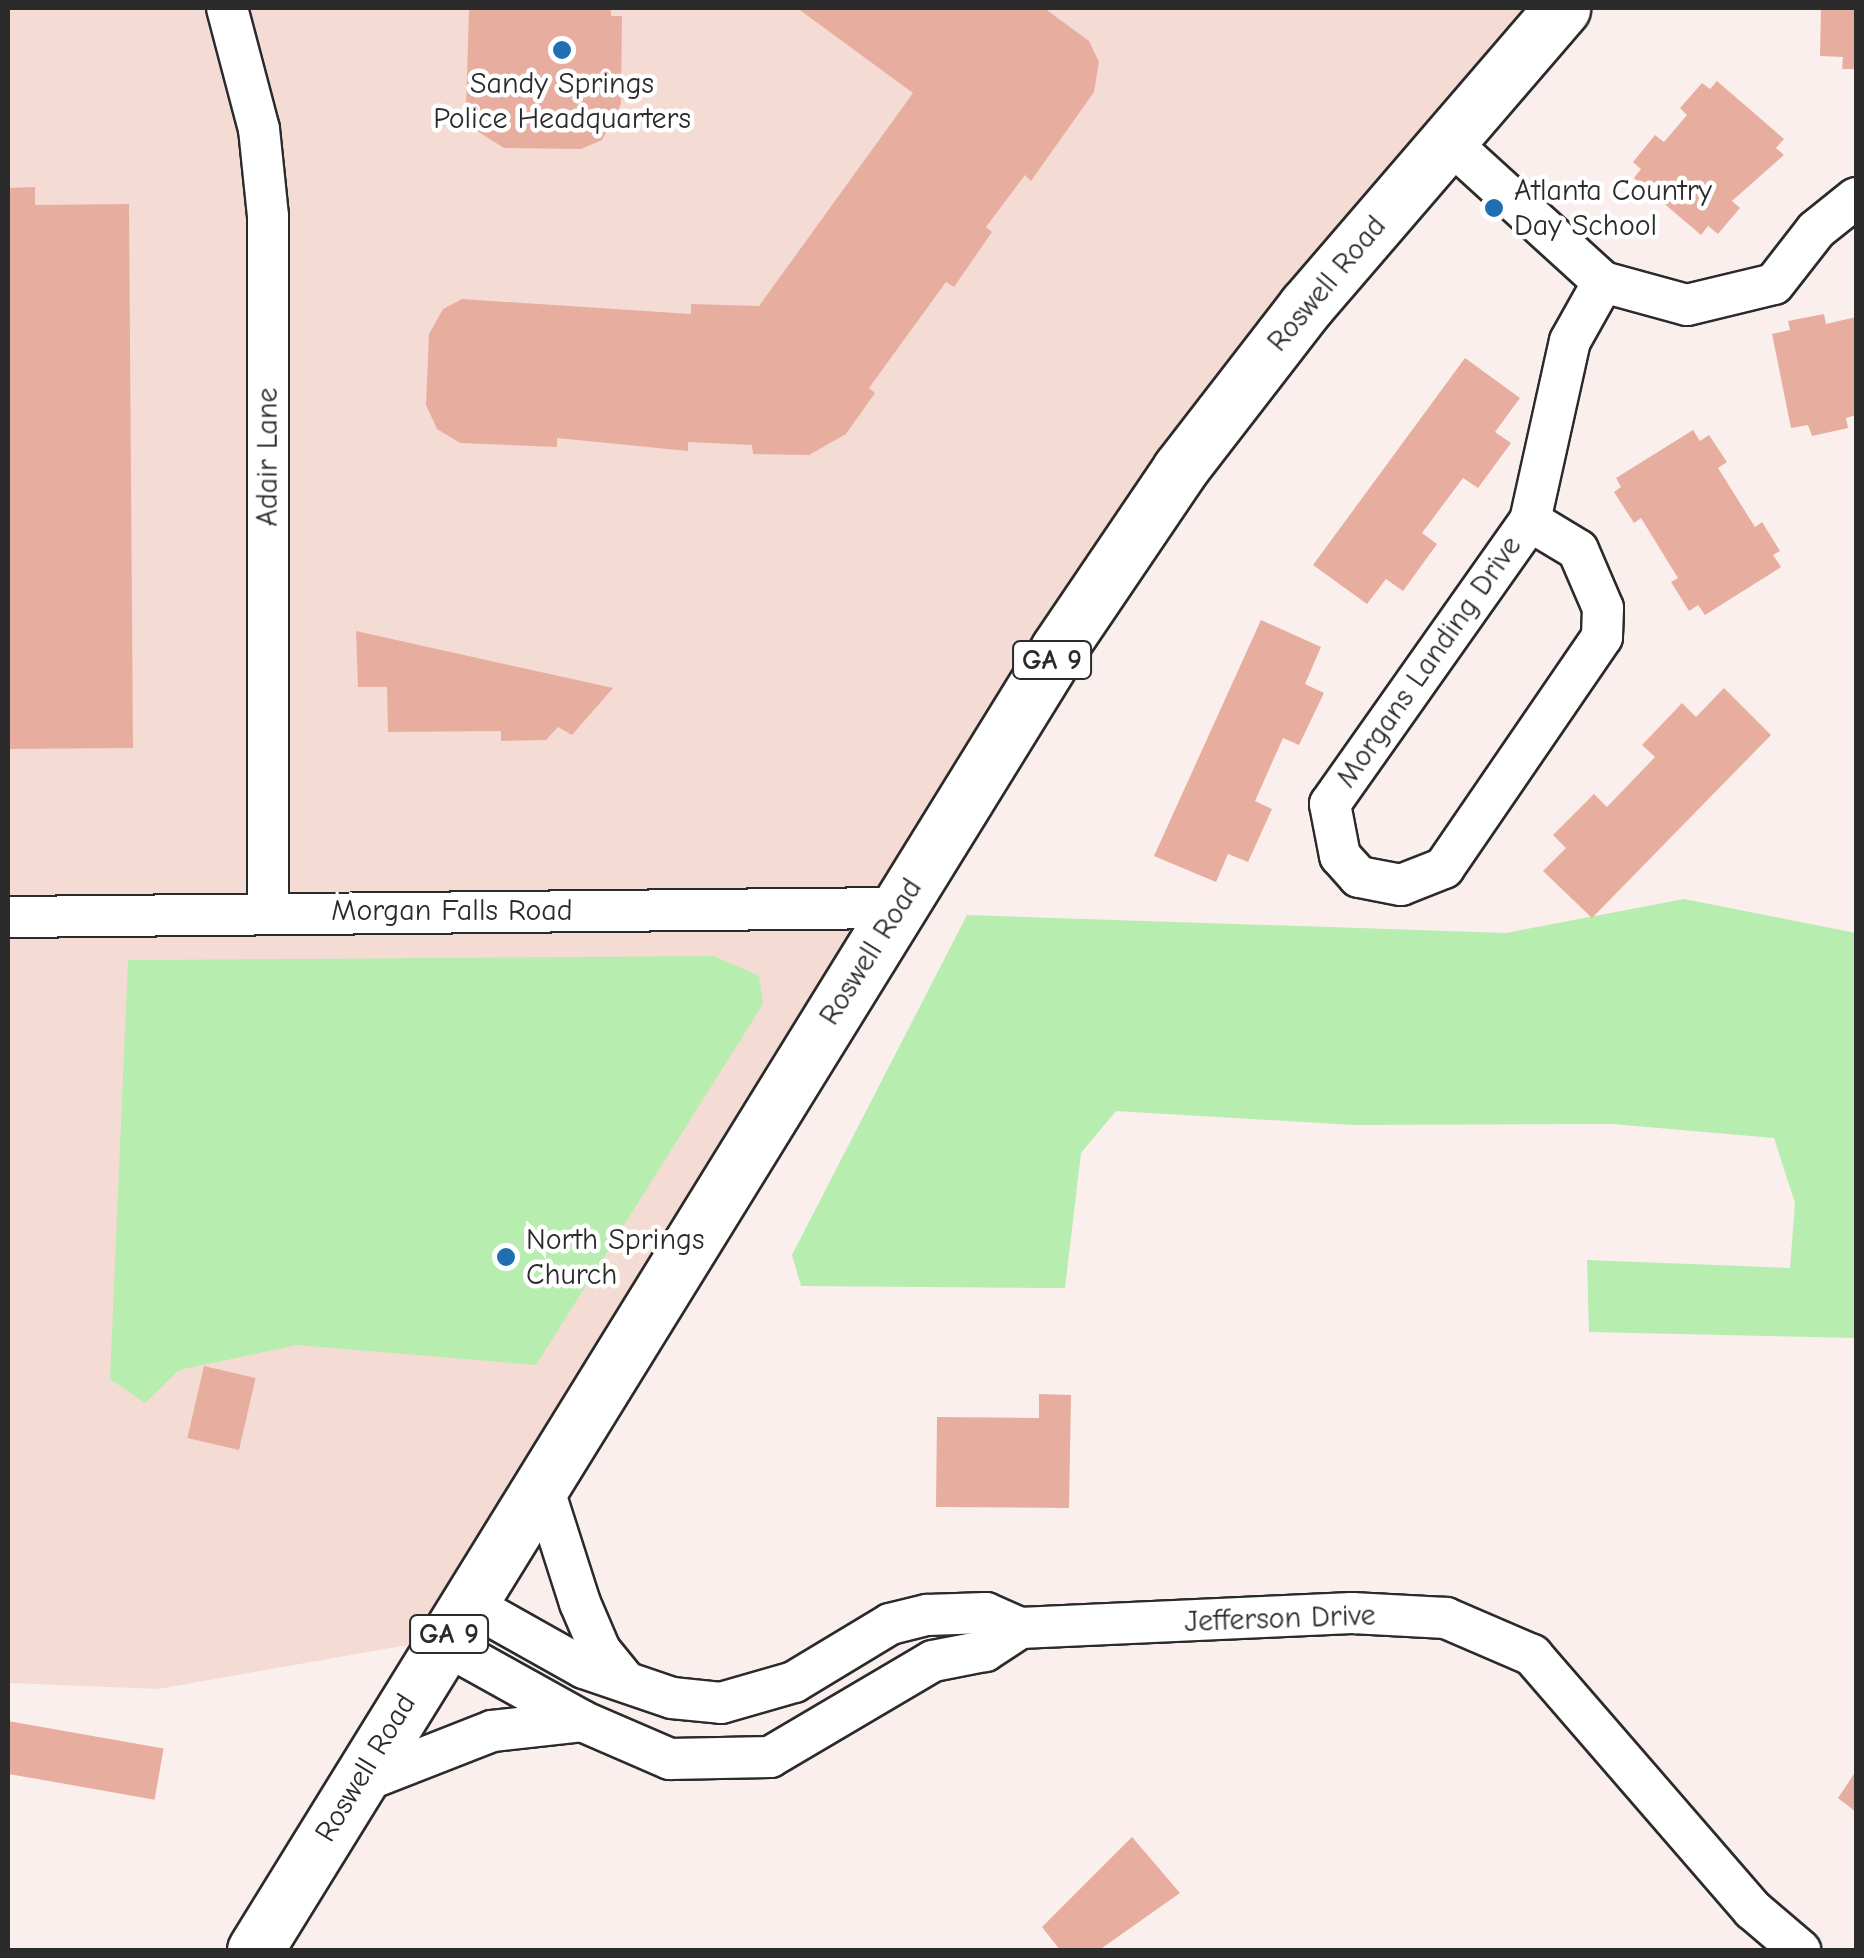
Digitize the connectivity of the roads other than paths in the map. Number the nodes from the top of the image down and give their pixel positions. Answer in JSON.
{"nodes":[{"id":1,"x":226,"y":8,"type":"edge"},
{"id":2,"x":1562,"y":8,"type":"edge"},
{"id":3,"x":1447,"y":140,"type":"junction"},
{"id":4,"x":1856,"y":198,"type":"edge"},
{"id":5,"x":1603,"y":282,"type":"junction"},
{"id":6,"x":1530,"y":520,"type":"junction"},
{"id":7,"x":897,"y":908,"type":"junction"},
{"id":8,"x":268,"y":912,"type":"junction"},
{"id":9,"x":8,"y":917,"type":"edge"},
{"id":10,"x":542,"y":1484,"type":"junction"},
{"id":11,"x":455,"y":1623,"type":"junction"},
{"id":12,"x":1020,"y":1628,"type":"junction"},
{"id":13,"x":626,"y":1682,"type":"junction"},
{"id":14,"x":582,"y":1721,"type":"junction"},
{"id":15,"x":357,"y":1784,"type":"junction"},
{"id":16,"x":256,"y":1950,"type":"edge"},
{"id":17,"x":1800,"y":1950,"type":"edge"}],
"edges":[{"from":1,"to":8,"type":"street","name":"Adair Lane"},
{"from":2,"to":3,"type":"main road","name":"Roswell Road","number":"GA 9"},
{"from":3,"to":5,"type":"street"},
{"from":3,"to":7,"type":"main road","name":"Roswell Road","number":"GA 9"},
{"from":4,"to":5,"type":"street"},
{"from":5,"to":6,"type":"street","name":"Morgans Landing Drive"},
{"from":6,"to":6,"type":"street","name":"Morgans Landing Drive"},
{"from":7,"to":8,"type":"street","name":"Morgan Falls Road"},
{"from":7,"to":10,"type":"main road","name":"Roswell Road","number":"GA 9"},
{"from":8,"to":9,"type":"street","name":"Morgan Falls Road"},
{"from":10,"to":11,"type":"main road","name":"Roswell Road","number":"GA 9"},
{"from":10,"to":13,"type":"street"},
{"from":11,"to":13,"type":"street","name":"Jefferson Drive"},
{"from":11,"to":14,"type":"street","name":"Jefferson Drive"},
{"from":11,"to":15,"type":"main road","name":"Roswell Road","number":"GA 9"},
{"from":12,"to":13,"type":"street","name":"Jefferson Drive"},
{"from":12,"to":14,"type":"street","name":"Jefferson Drive"},
{"from":12,"to":17,"type":"street","name":"Jefferson Drive"},
{"from":14,"to":15,"type":"street","name":"Jefferson Drive"},
{"from":15,"to":16,"type":"main road","name":"Roswell Road","number":"GA 9"}]}
